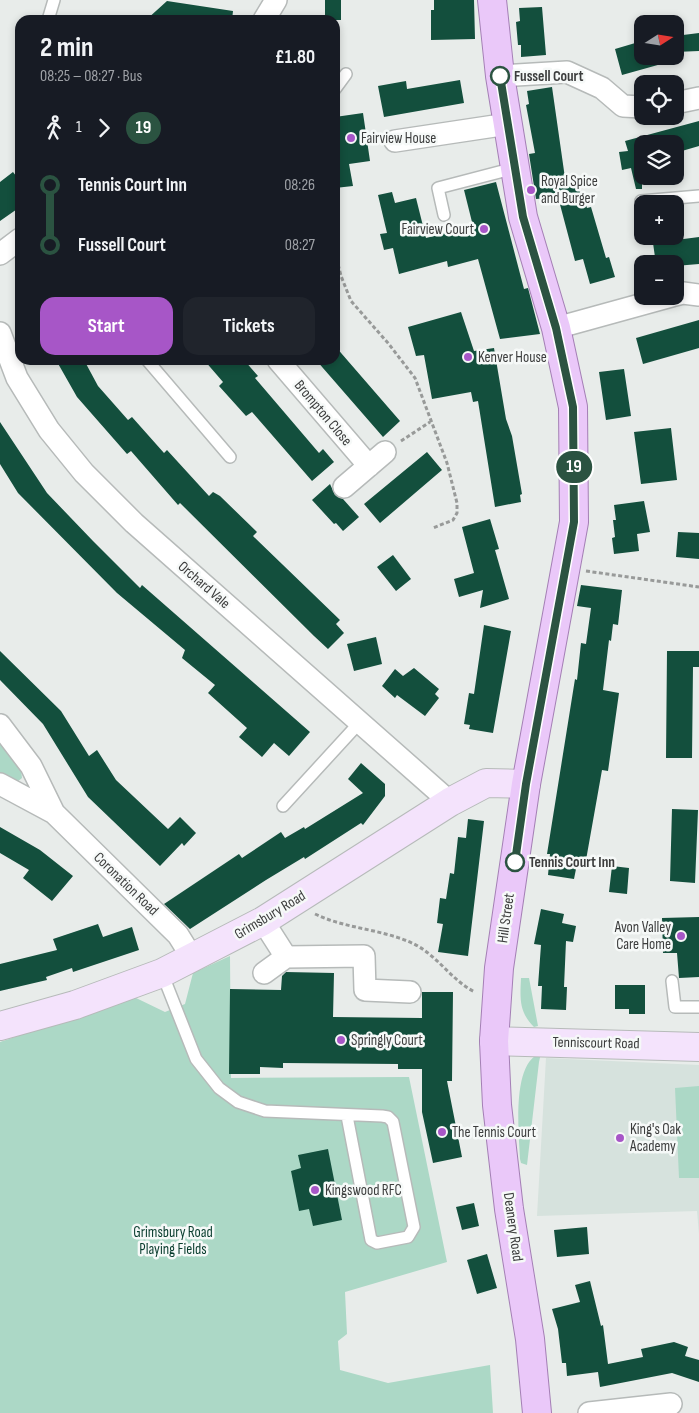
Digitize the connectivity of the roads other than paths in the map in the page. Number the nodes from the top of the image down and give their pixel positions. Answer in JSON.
{"nodes":[{"id":1,"x":54,"y":0,"type":"edge"},
{"id":2,"x":276,"y":0,"type":"edge"},
{"id":3,"x":492,"y":0,"type":"edge"},
{"id":4,"x":50,"y":15,"type":"edge"},
{"id":5,"x":267,"y":15,"type":"edge"},
{"id":6,"x":346,"y":74,"type":"dead end"},
{"id":7,"x":500,"y":76,"type":"junction"},
{"id":8,"x":340,"y":82,"type":"edge"},
{"id":9,"x":699,"y":98,"type":"edge"},
{"id":10,"x":684,"y":101,"type":"edge"},
{"id":11,"x":634,"y":107,"type":"edge"},
{"id":12,"x":508,"y":124,"type":"junction"},
{"id":13,"x":395,"y":141,"type":"dead end"},
{"id":14,"x":515,"y":168,"type":"junction"},
{"id":15,"x":699,"y":196,"type":"edge"},
{"id":16,"x":684,"y":197,"type":"edge"},
{"id":17,"x":444,"y":215,"type":"dead end"},
{"id":18,"x":15,"y":243,"type":"edge"},
{"id":19,"x":0,"y":254,"type":"edge"},
{"id":20,"x":684,"y":293,"type":"edge"},
{"id":21,"x":699,"y":294,"type":"edge"},
{"id":22,"x":640,"y":305,"type":"edge"},
{"id":23,"x":556,"y":328,"type":"junction"},
{"id":24,"x":0,"y":333,"type":"edge"},
{"id":25,"x":151,"y":365,"type":"edge"},
{"id":26,"x":282,"y":365,"type":"edge"},
{"id":27,"x":385,"y":452,"type":"road end"},
{"id":28,"x":230,"y":458,"type":"dead end"},
{"id":29,"x":368,"y":466,"type":"junction"},
{"id":30,"x":344,"y":487,"type":"dead end"},
{"id":31,"x":360,"y":722,"type":"junction"},
{"id":32,"x":0,"y":725,"type":"edge"},
{"id":33,"x":0,"y":784,"type":"edge"},
{"id":34,"x":526,"y":784,"type":"junction"},
{"id":35,"x":450,"y":802,"type":"junction"},
{"id":36,"x":284,"y":806,"type":"dead end"},
{"id":37,"x":54,"y":813,"type":"junction"},
{"id":38,"x":263,"y":921,"type":"junction"},
{"id":39,"x":286,"y":957,"type":"junction"},
{"id":40,"x":193,"y":959,"type":"junction"},
{"id":41,"x":162,"y":973,"type":"junction"},
{"id":42,"x":264,"y":973,"type":"dead end"},
{"id":43,"x":672,"y":981,"type":"dead end"},
{"id":44,"x":410,"y":992,"type":"dead end"},
{"id":45,"x":699,"y":1007,"type":"edge"},
{"id":46,"x":0,"y":1026,"type":"edge"},
{"id":47,"x":494,"y":1041,"type":"junction"},
{"id":48,"x":699,"y":1047,"type":"edge"},
{"id":49,"x":347,"y":1116,"type":"junction"},
{"id":50,"x":671,"y":1404,"type":"dead end"},
{"id":51,"x":537,"y":1413,"type":"edge"},
{"id":52,"x":589,"y":1413,"type":"edge"}],
"edges":[{"from":1,"to":4,"type":"lane"},
{"from":2,"to":5,"type":"street"},
{"from":3,"to":7,"type":"main road","name":"Hill Street"},
{"from":6,"to":8,"type":"lane"},
{"from":7,"to":11,"type":"street"},
{"from":7,"to":12,"type":"main road","name":"Hill Street"},
{"from":9,"to":10,"type":"street"},
{"from":12,"to":13,"type":"street"},
{"from":12,"to":14,"type":"main road","name":"Hill Street"},
{"from":14,"to":17,"type":"lane"},
{"from":14,"to":23,"type":"main road","name":"Hill Street"},
{"from":15,"to":16,"type":"lane"},
{"from":18,"to":19,"type":"street"},
{"from":20,"to":21,"type":"street"},
{"from":22,"to":23,"type":"street"},
{"from":23,"to":34,"type":"main road","name":"Hill Street"},
{"from":24,"to":31,"type":"street","name":"Orchard Vale"},
{"from":25,"to":28,"type":"lane"},
{"from":26,"to":29,"type":"street","name":"Brompton Close"},
{"from":27,"to":29,"type":"street"},
{"from":29,"to":30,"type":"street"},
{"from":31,"to":35,"type":"street","name":"Orchard Vale"},
{"from":31,"to":36,"type":"lane"},
{"from":32,"to":37,"type":"street","name":"Coronation Road"},
{"from":33,"to":37,"type":"street","name":"Coronation Road"},
{"from":34,"to":35,"type":"street","name":"Grimsbury Road"},
{"from":34,"to":47,"type":"main road","name":"Hill Street"},
{"from":35,"to":38,"type":"street","name":"Grimsbury Road"},
{"from":37,"to":40,"type":"street","name":"Coronation Road"},
{"from":38,"to":39,"type":"street"},
{"from":38,"to":40,"type":"street","name":"Grimsbury Road"},
{"from":39,"to":42,"type":"street"},
{"from":39,"to":44,"type":"street"},
{"from":40,"to":41,"type":"street","name":"Grimsbury Road"},
{"from":41,"to":46,"type":"street","name":"Grimsbury Road"},
{"from":41,"to":49,"type":"lane"},
{"from":43,"to":45,"type":"lane"},
{"from":47,"to":48,"type":"street","name":"Tenniscourt Road"},
{"from":47,"to":51,"type":"main road","name":"Deanery Road"},
{"from":49,"to":49,"type":"lane"},
{"from":50,"to":52,"type":"street"}]}
